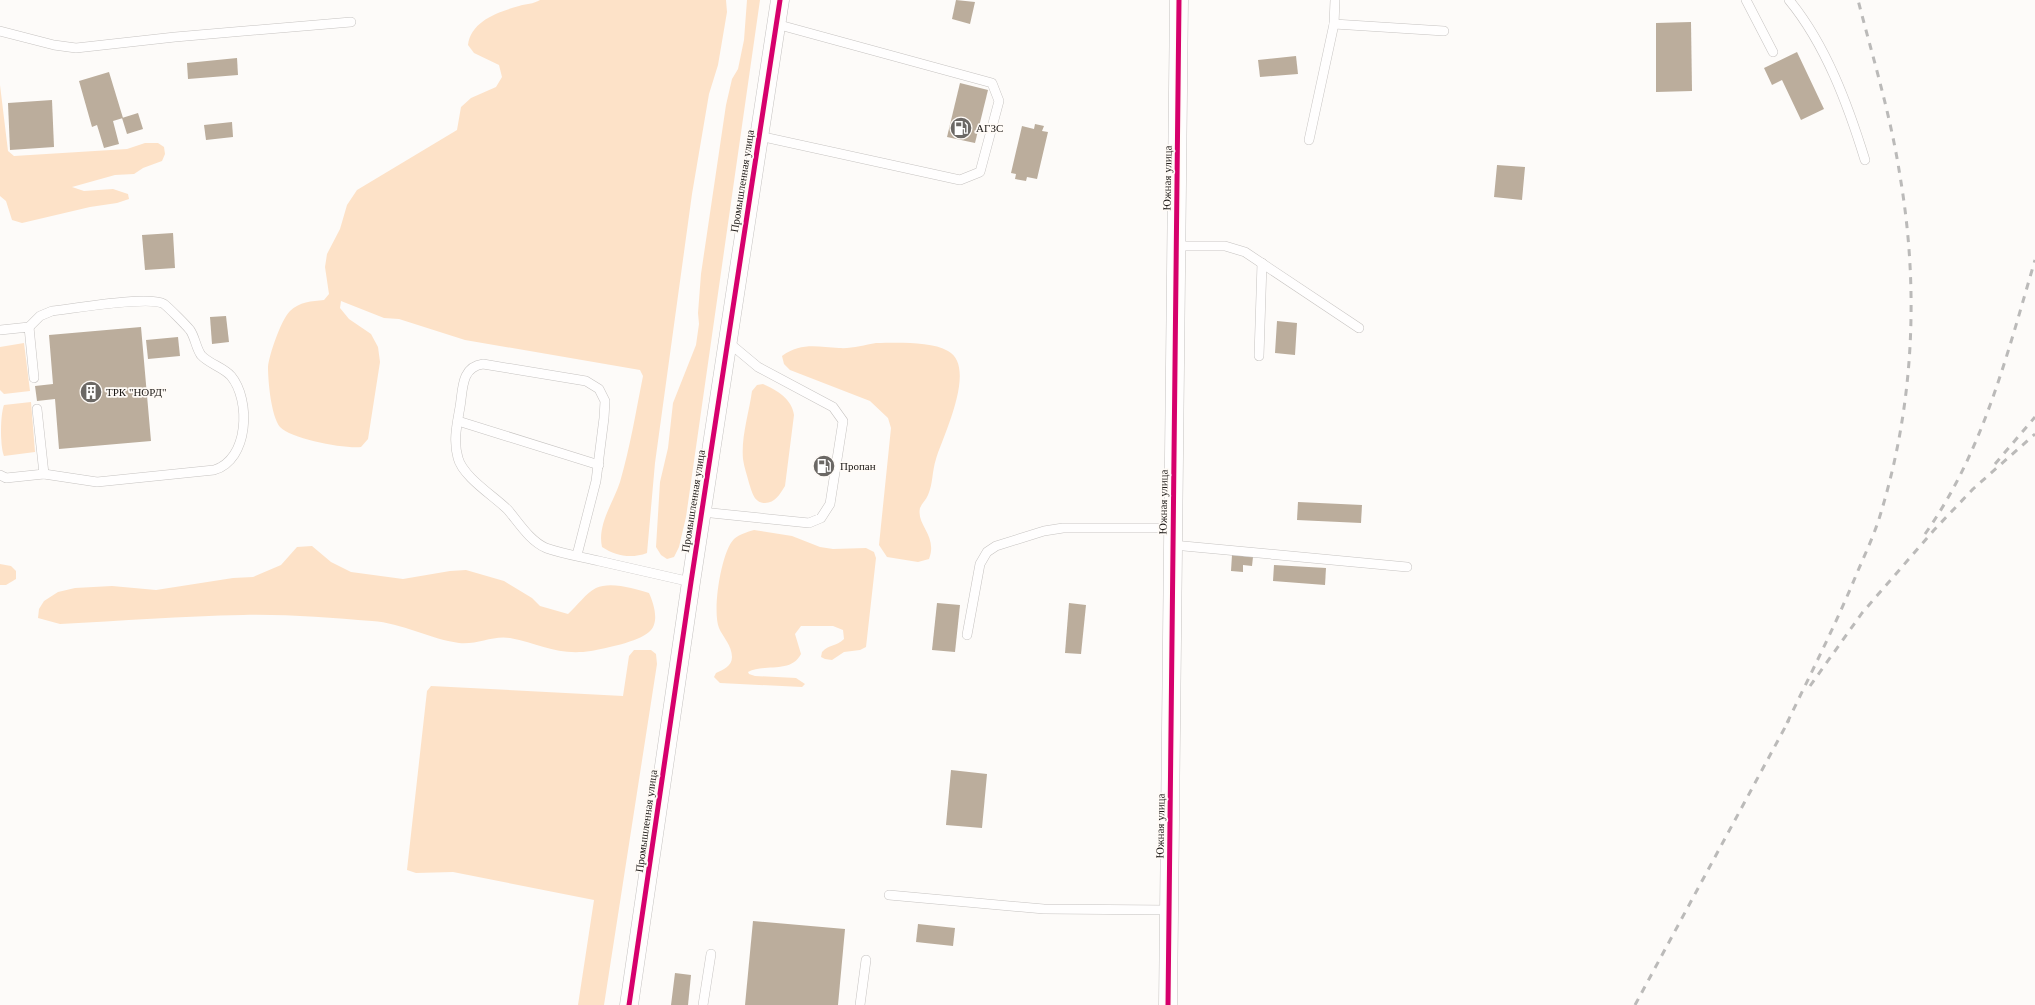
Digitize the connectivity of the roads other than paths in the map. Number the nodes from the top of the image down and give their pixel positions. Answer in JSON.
{"nodes":[{"id":1,"x":780,"y":0,"type":"edge"},
{"id":2,"x":1179,"y":0,"type":"edge"},
{"id":3,"x":1335,"y":0,"type":"edge"},
{"id":4,"x":1746,"y":0,"type":"edge"},
{"id":5,"x":1789,"y":0,"type":"edge"},
{"id":6,"x":350,"y":22,"type":"dead end"},
{"id":7,"x":776,"y":24,"type":"junction"},
{"id":8,"x":1334,"y":24,"type":"junction"},
{"id":9,"x":0,"y":31,"type":"edge"},
{"id":10,"x":1444,"y":31,"type":"dead end"},
{"id":11,"x":1774,"y":52,"type":"dead end"},
{"id":12,"x":759,"y":136,"type":"junction"},
{"id":13,"x":1309,"y":140,"type":"dead end"},
{"id":14,"x":1865,"y":160,"type":"dead end"},
{"id":15,"x":1176,"y":246,"type":"junction"},
{"id":16,"x":1262,"y":263,"type":"junction"},
{"id":17,"x":29,"y":327,"type":"junction"},
{"id":18,"x":1358,"y":328,"type":"dead end"},
{"id":19,"x":0,"y":330,"type":"edge"},
{"id":20,"x":728,"y":342,"type":"junction"},
{"id":21,"x":1259,"y":356,"type":"dead end"},
{"id":22,"x":34,"y":378,"type":"dead end"},
{"id":23,"x":37,"y":409,"type":"dead end"},
{"id":24,"x":458,"y":420,"type":"junction"},
{"id":25,"x":599,"y":465,"type":"junction"},
{"id":26,"x":44,"y":474,"type":"junction"},
{"id":27,"x":0,"y":475,"type":"edge"},
{"id":28,"x":702,"y":512,"type":"junction"},
{"id":29,"x":1173,"y":536,"type":"junction"},
{"id":30,"x":577,"y":555,"type":"junction"},
{"id":31,"x":1407,"y":566,"type":"dead end"},
{"id":32,"x":691,"y":582,"type":"junction"},
{"id":33,"x":967,"y":635,"type":"dead end"},
{"id":34,"x":889,"y":895,"type":"dead end"},
{"id":35,"x":1169,"y":910,"type":"junction"},
{"id":36,"x":711,"y":954,"type":"dead end"},
{"id":37,"x":866,"y":960,"type":"dead end"},
{"id":38,"x":629,"y":1005,"type":"edge"},
{"id":39,"x":703,"y":1005,"type":"edge"},
{"id":40,"x":860,"y":1005,"type":"edge"},
{"id":41,"x":1168,"y":1005,"type":"edge"}],
"edges":[{"from":1,"to":7,"type":"street","name":"Промышленная улица"},
{"from":2,"to":15,"type":"street","name":"Южная улица"},
{"from":3,"to":8,"type":"lane"},
{"from":4,"to":11,"type":"lane"},
{"from":5,"to":14,"type":"lane"},
{"from":6,"to":9,"type":"lane"},
{"from":7,"to":12,"type":"street","name":"Промышленная улица"},
{"from":7,"to":12,"type":"lane"},
{"from":8,"to":10,"type":"lane"},
{"from":8,"to":13,"type":"lane"},
{"from":12,"to":20,"type":"street","name":"Промышленная улица"},
{"from":15,"to":16,"type":"lane"},
{"from":15,"to":29,"type":"street","name":"Южная улица"},
{"from":16,"to":18,"type":"lane"},
{"from":16,"to":21,"type":"lane"},
{"from":17,"to":19,"type":"lane"},
{"from":17,"to":22,"type":"lane"},
{"from":17,"to":26,"type":"lane"},
{"from":20,"to":28,"type":"street","name":"Промышленная улица"},
{"from":20,"to":28,"type":"lane"},
{"from":23,"to":26,"type":"lane"},
{"from":24,"to":25,"type":"lane"},
{"from":24,"to":25,"type":"lane"},
{"from":24,"to":30,"type":"lane"},
{"from":25,"to":30,"type":"lane"},
{"from":26,"to":27,"type":"lane"},
{"from":28,"to":32,"type":"street","name":"Промышленная улица"},
{"from":29,"to":31,"type":"lane"},
{"from":29,"to":33,"type":"lane"},
{"from":29,"to":35,"type":"street","name":"Южная улица"},
{"from":30,"to":32,"type":"lane"},
{"from":32,"to":38,"type":"street","name":"Промышленная улица"},
{"from":34,"to":35,"type":"lane"},
{"from":35,"to":41,"type":"street","name":"Южная улица"},
{"from":36,"to":39,"type":"lane"},
{"from":37,"to":40,"type":"lane"}]}
